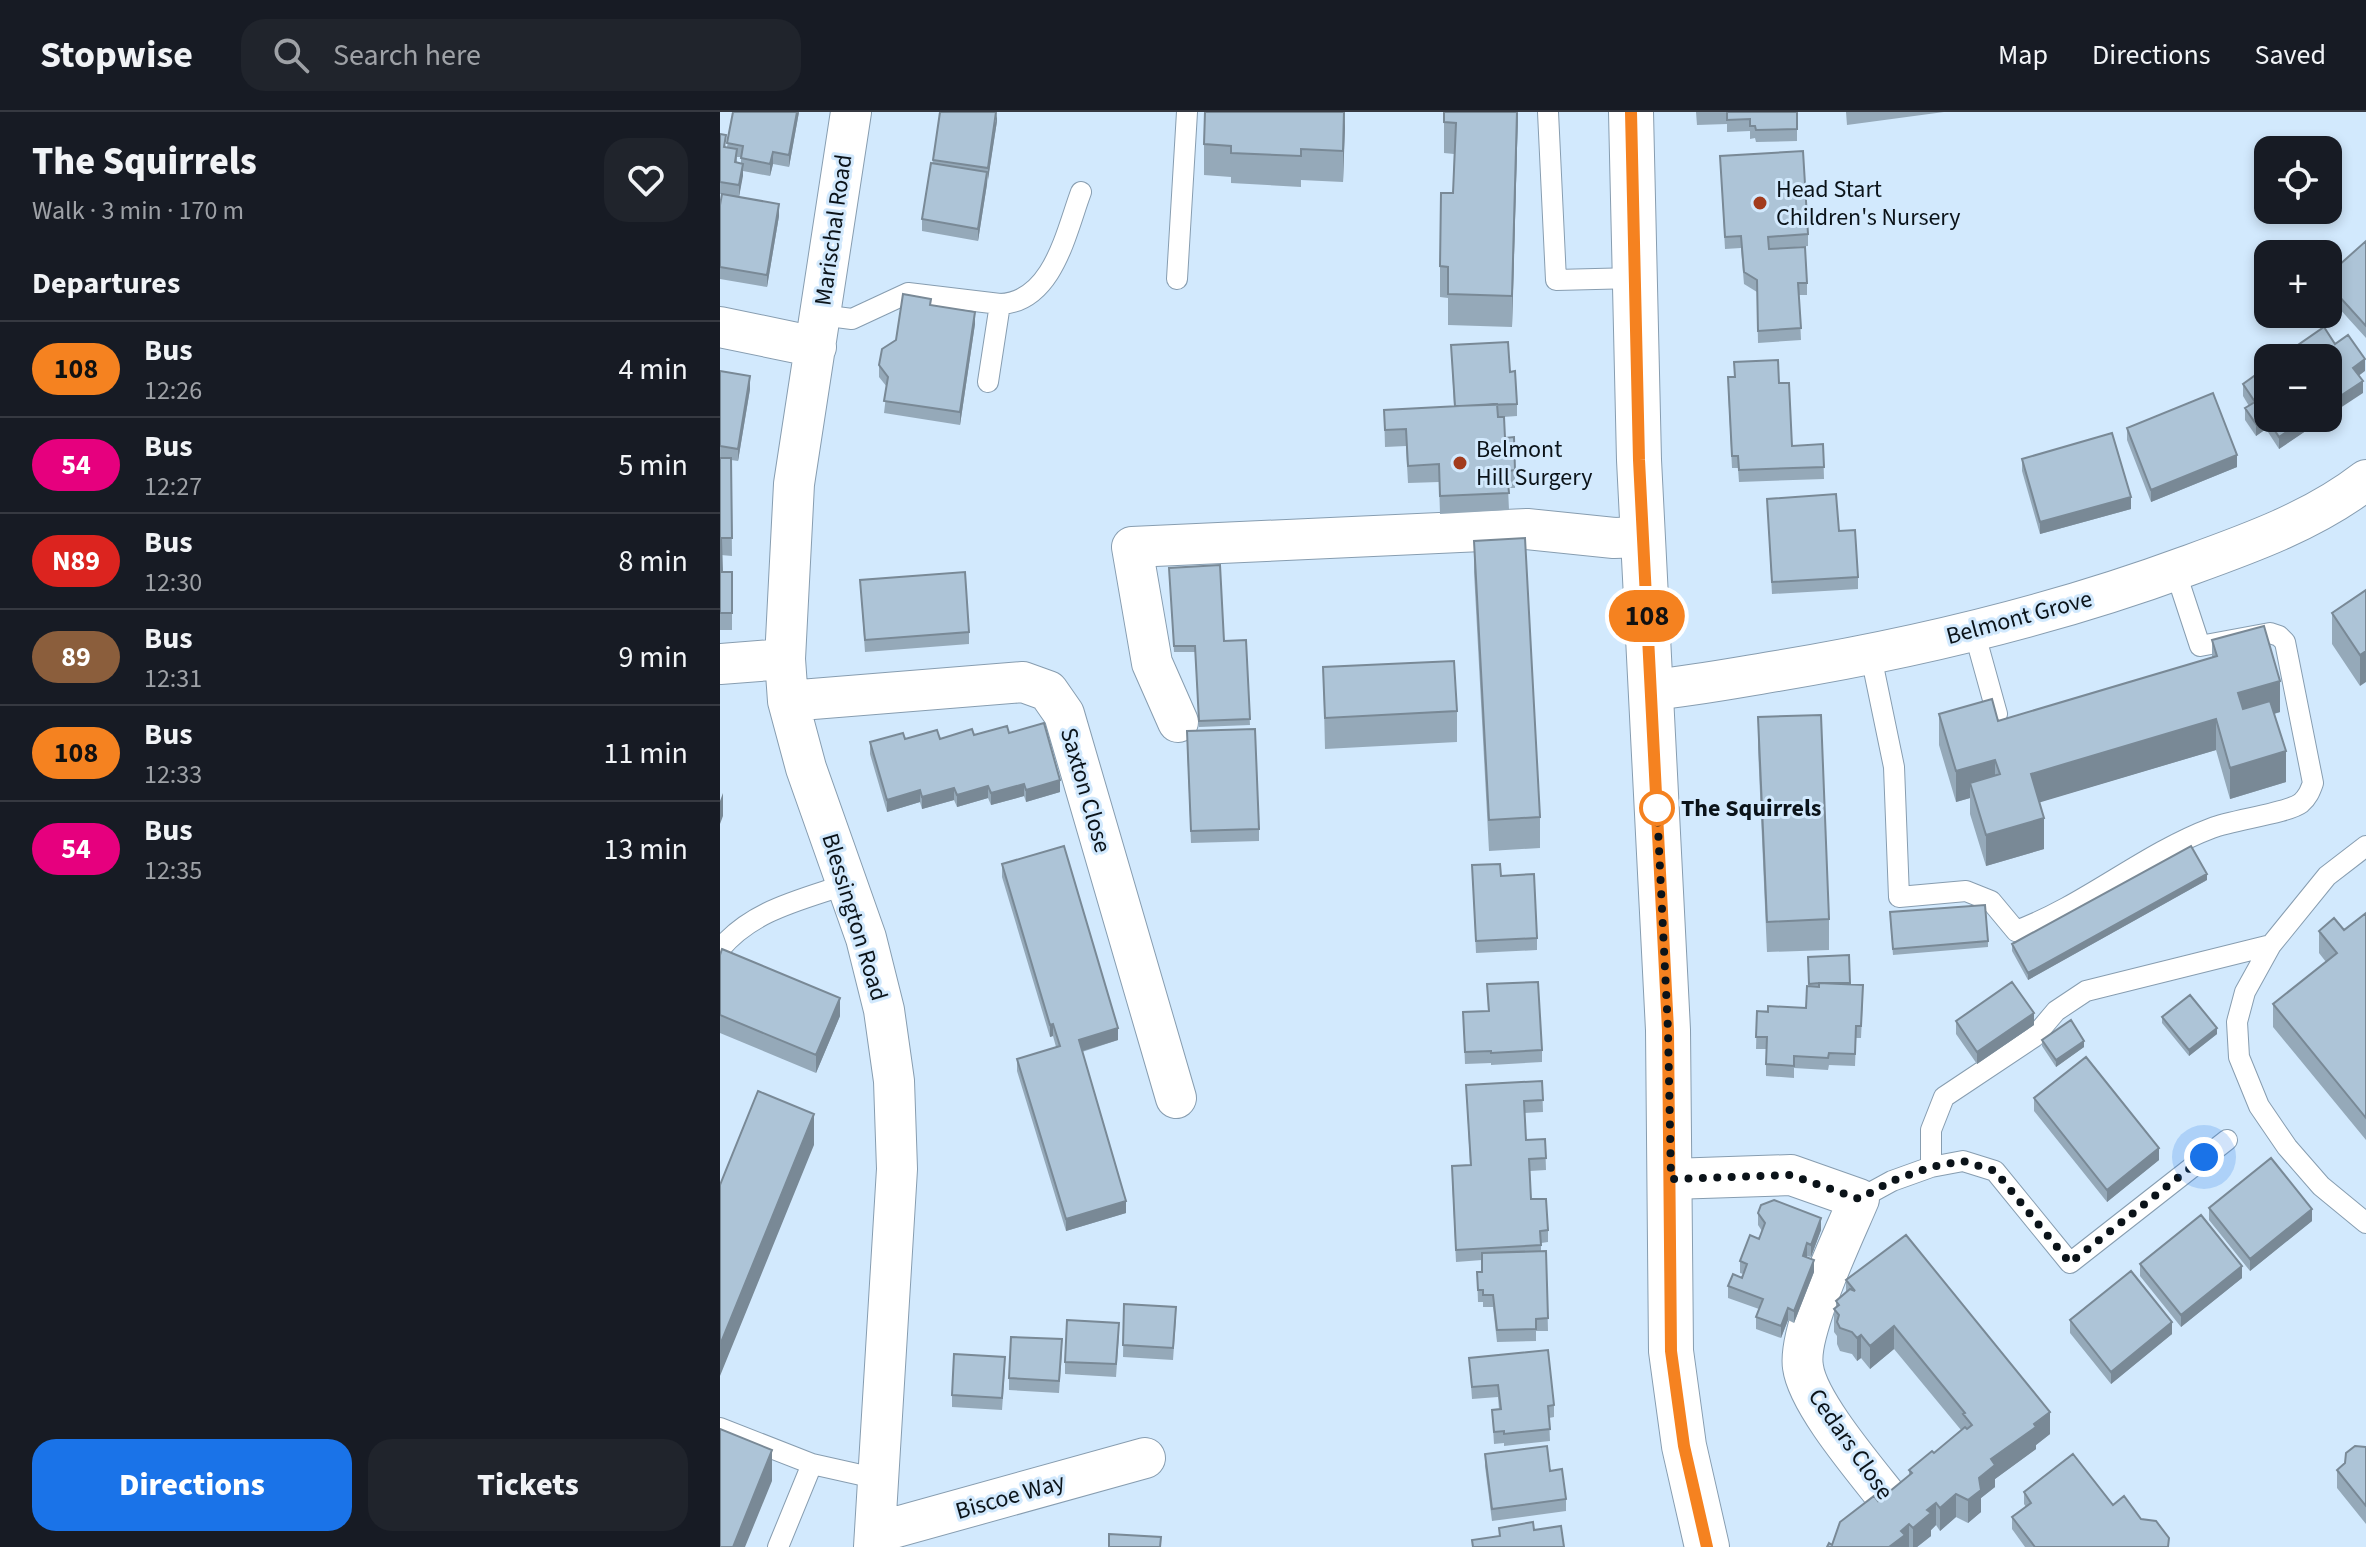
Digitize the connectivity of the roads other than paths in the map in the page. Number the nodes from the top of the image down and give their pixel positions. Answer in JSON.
{"nodes":[{"id":1,"x":851,"y":112,"type":"edge"},
{"id":2,"x":1187,"y":112,"type":"edge"},
{"id":3,"x":1548,"y":112,"type":"edge"},
{"id":4,"x":1631,"y":112,"type":"edge"},
{"id":5,"x":1081,"y":192,"type":"dead end"},
{"id":6,"x":1635,"y":278,"type":"junction"},
{"id":7,"x":1177,"y":279,"type":"dead end"},
{"id":8,"x":1000,"y":304,"type":"junction"},
{"id":9,"x":720,"y":327,"type":"edge"},
{"id":10,"x":818,"y":331,"type":"junction"},
{"id":11,"x":988,"y":382,"type":"dead end"},
{"id":12,"x":2366,"y":480,"type":"edge"},
{"id":13,"x":794,"y":484,"type":"joint"},
{"id":14,"x":1644,"y":537,"type":"junction"},
{"id":15,"x":2175,"y":570,"type":"junction"},
{"id":16,"x":1974,"y":631,"type":"junction"},
{"id":17,"x":1871,"y":656,"type":"junction"},
{"id":18,"x":785,"y":659,"type":"junction"},
{"id":19,"x":720,"y":664,"type":"edge"},
{"id":20,"x":1651,"y":690,"type":"junction"},
{"id":21,"x":788,"y":701,"type":"junction"},
{"id":22,"x":1997,"y":714,"type":"edge"},
{"id":23,"x":1178,"y":722,"type":"dead end"},
{"id":24,"x":2366,"y":846,"type":"edge"},
{"id":25,"x":847,"y":884,"type":"junction"},
{"id":26,"x":2271,"y":945,"type":"junction"},
{"id":27,"x":720,"y":949,"type":"edge"},
{"id":28,"x":1176,"y":1098,"type":"dead end"},
{"id":29,"x":2227,"y":1140,"type":"dead end"},
{"id":30,"x":1931,"y":1167,"type":"junction"},
{"id":31,"x":1671,"y":1179,"type":"junction"},
{"id":32,"x":1859,"y":1199,"type":"junction"},
{"id":33,"x":2366,"y":1223,"type":"edge"},
{"id":34,"x":720,"y":1428,"type":"edge"},
{"id":35,"x":1145,"y":1458,"type":"dead end"},
{"id":36,"x":812,"y":1464,"type":"junction"},
{"id":37,"x":879,"y":1479,"type":"junction"},
{"id":38,"x":1896,"y":1509,"type":"edge"},
{"id":39,"x":875,"y":1540,"type":"edge"},
{"id":40,"x":778,"y":1547,"type":"edge"},
{"id":41,"x":1707,"y":1547,"type":"edge"}],
"edges":[{"from":1,"to":10,"type":"street","name":"Marischal Road"},
{"from":2,"to":7,"type":"lane"},
{"from":3,"to":6,"type":"lane"},
{"from":4,"to":6,"type":"main road"},
{"from":5,"to":8,"type":"lane"},
{"from":6,"to":14,"type":"main road"},
{"from":8,"to":10,"type":"lane"},
{"from":8,"to":11,"type":"lane"},
{"from":9,"to":10,"type":"street"},
{"from":10,"to":13,"type":"street","name":"Marischal Road"},
{"from":12,"to":15,"type":"street","name":"Belmont Grove"},
{"from":13,"to":18,"type":"street","name":"Blessington Road"},
{"from":14,"to":20,"type":"main road"},
{"from":14,"to":23,"type":"street"},
{"from":15,"to":16,"type":"street","name":"Belmont Grove"},
{"from":15,"to":17,"type":"lane"},
{"from":16,"to":17,"type":"street","name":"Belmont Grove"},
{"from":16,"to":22,"type":"lane"},
{"from":17,"to":20,"type":"street","name":"Belmont Grove"},
{"from":18,"to":19,"type":"street"},
{"from":18,"to":21,"type":"street","name":"Blessington Road"},
{"from":20,"to":31,"type":"main road"},
{"from":21,"to":25,"type":"street","name":"Blessington Road"},
{"from":21,"to":28,"type":"street","name":"Saxton Close"},
{"from":24,"to":26,"type":"lane"},
{"from":25,"to":27,"type":"lane"},
{"from":25,"to":37,"type":"street","name":"Blessington Road"},
{"from":26,"to":30,"type":"lane"},
{"from":26,"to":33,"type":"lane"},
{"from":29,"to":30,"type":"lane"},
{"from":30,"to":32,"type":"lane"},
{"from":31,"to":32,"type":"street"},
{"from":31,"to":41,"type":"main road"},
{"from":32,"to":38,"type":"street","name":"Cedars Close"},
{"from":34,"to":36,"type":"lane"},
{"from":35,"to":39,"type":"street","name":"Biscoe Way"},
{"from":36,"to":37,"type":"lane"},
{"from":36,"to":40,"type":"lane"},
{"from":37,"to":39,"type":"street","name":"Blessington Road"}]}
